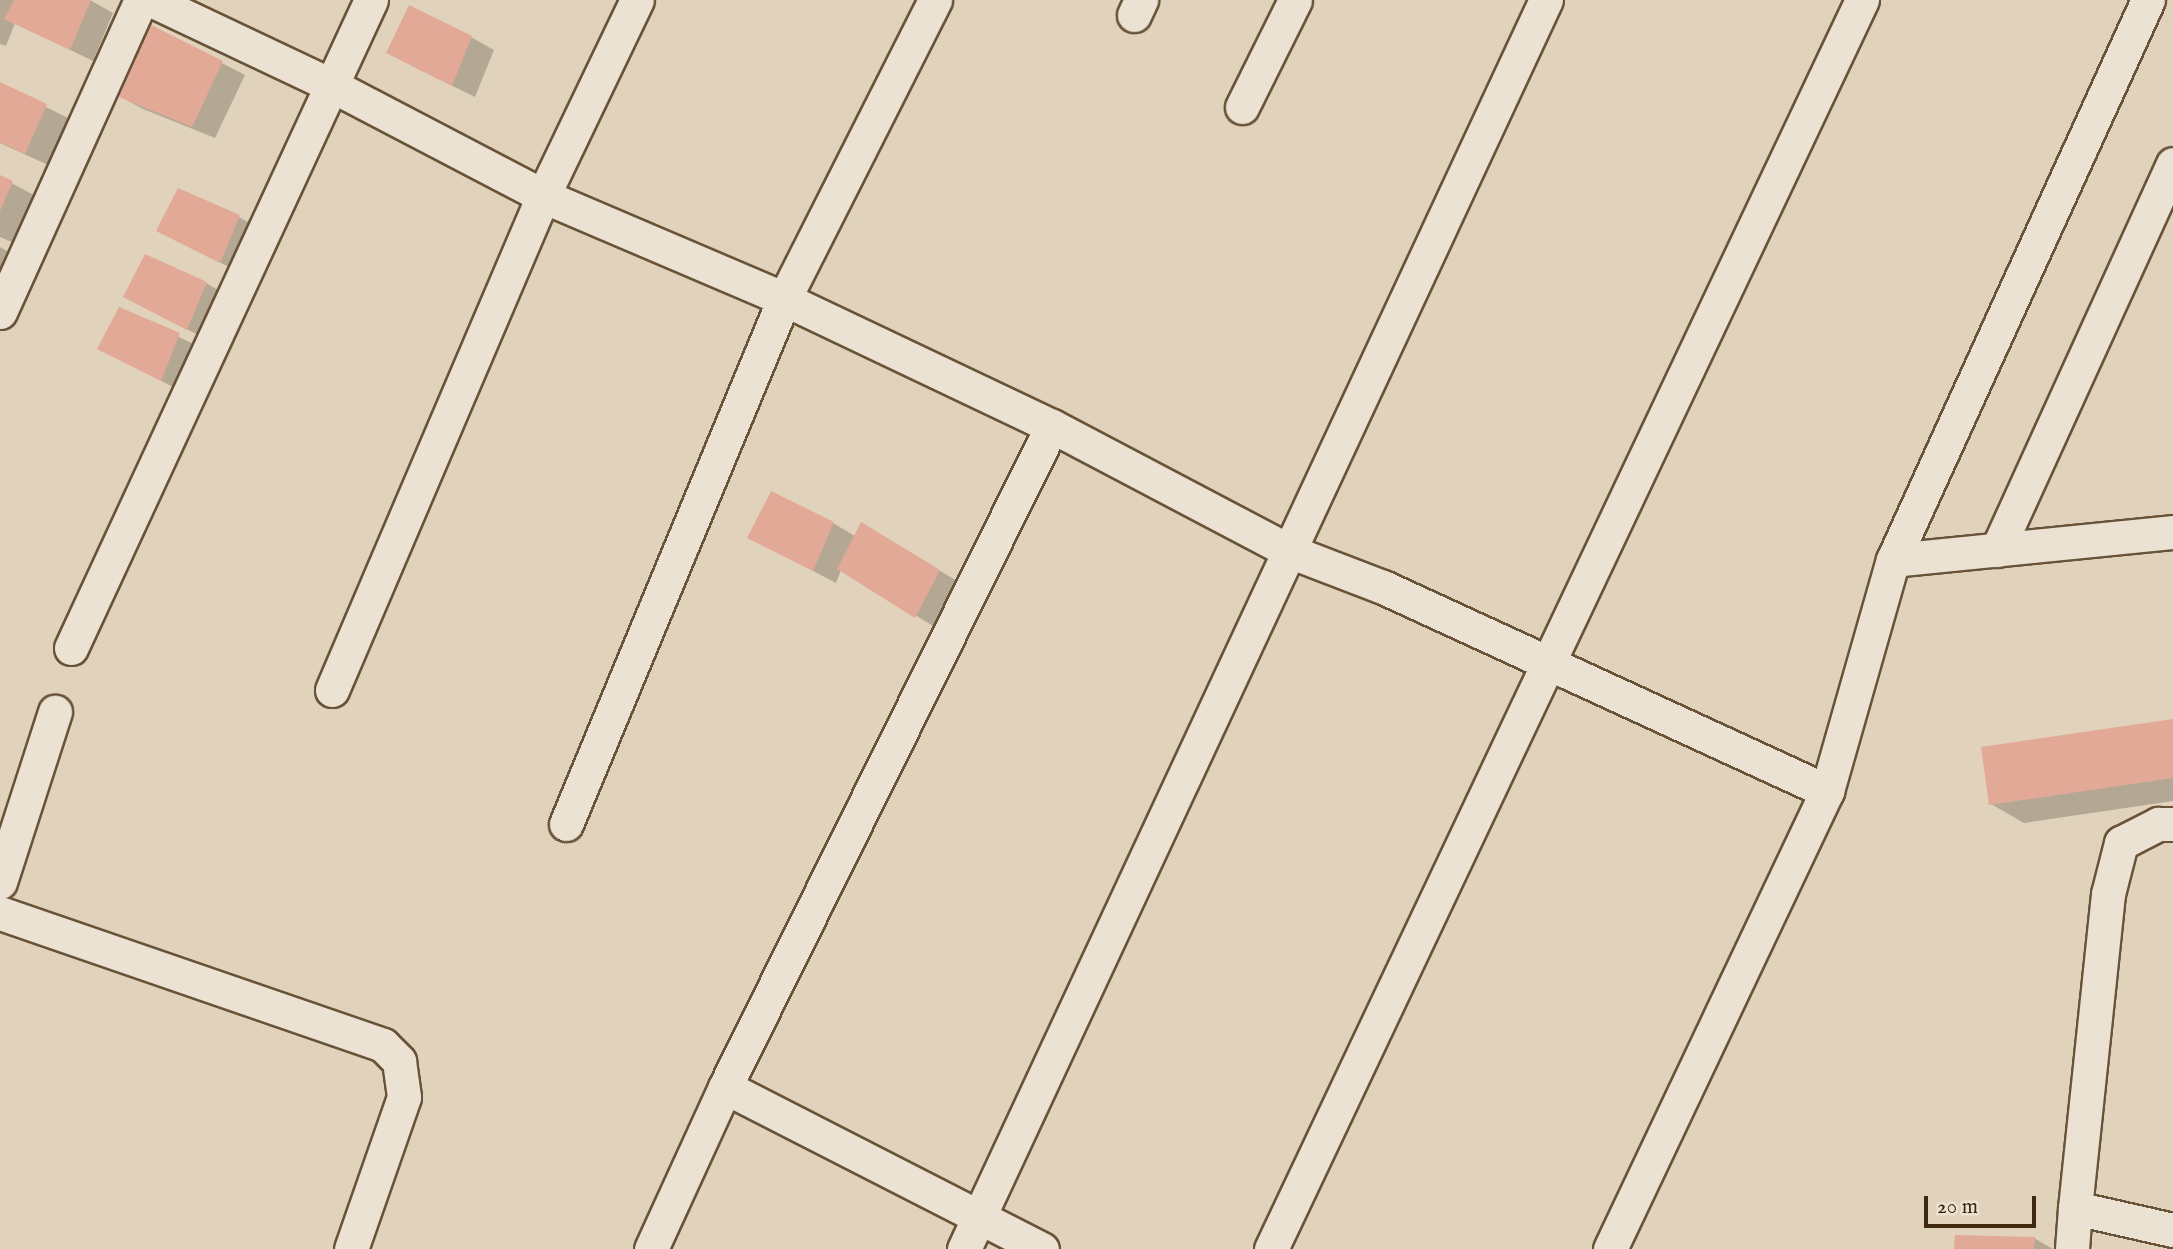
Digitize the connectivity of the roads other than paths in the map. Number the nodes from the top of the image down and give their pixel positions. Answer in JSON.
{"nodes":[{"id":1,"x":141,"y":0,"type":"edge"},
{"id":2,"x":151,"y":0,"type":"edge"},
{"id":3,"x":371,"y":0,"type":"edge"},
{"id":4,"x":636,"y":0,"type":"edge"},
{"id":5,"x":935,"y":0,"type":"edge"},
{"id":6,"x":1295,"y":0,"type":"edge"},
{"id":7,"x":1546,"y":0,"type":"edge"},
{"id":8,"x":1862,"y":0,"type":"edge"},
{"id":9,"x":2148,"y":0,"type":"edge"},
{"id":10,"x":331,"y":85,"type":"junction"},
{"id":11,"x":1242,"y":107,"type":"dead end"},
{"id":12,"x":2173,"y":164,"type":"edge"},
{"id":13,"x":543,"y":196,"type":"junction"},
{"id":14,"x":784,"y":299,"type":"junction"},
{"id":15,"x":0,"y":312,"type":"edge"},
{"id":16,"x":1052,"y":426,"type":"junction"},
{"id":17,"x":2173,"y":532,"type":"edge"},
{"id":18,"x":1997,"y":550,"type":"junction"},
{"id":19,"x":1289,"y":551,"type":"junction"},
{"id":20,"x":1893,"y":560,"type":"junction"},
{"id":21,"x":71,"y":648,"type":"dead end"},
{"id":22,"x":1550,"y":664,"type":"junction"},
{"id":23,"x":332,"y":690,"type":"dead end"},
{"id":24,"x":55,"y":712,"type":"dead end"},
{"id":25,"x":1827,"y":791,"type":"junction"},
{"id":26,"x":566,"y":824,"type":"dead end"},
{"id":27,"x":2173,"y":824,"type":"edge"},
{"id":28,"x":0,"y":882,"type":"edge"},
{"id":29,"x":0,"y":914,"type":"edge"},
{"id":30,"x":725,"y":1087,"type":"junction"},
{"id":31,"x":2075,"y":1208,"type":"junction"},
{"id":32,"x":979,"y":1219,"type":"junction"},
{"id":33,"x":2173,"y":1230,"type":"edge"},
{"id":34,"x":351,"y":1249,"type":"edge"},
{"id":35,"x":651,"y":1249,"type":"edge"},
{"id":36,"x":964,"y":1249,"type":"edge"},
{"id":37,"x":1042,"y":1249,"type":"edge"},
{"id":38,"x":1271,"y":1249,"type":"edge"},
{"id":39,"x":1610,"y":1249,"type":"edge"},
{"id":40,"x":2073,"y":1249,"type":"edge"}],
"edges":[{"from":1,"to":15,"type":"street"},
{"from":2,"to":10,"type":"street"},
{"from":3,"to":10,"type":"street"},
{"from":4,"to":13,"type":"street"},
{"from":5,"to":14,"type":"street"},
{"from":6,"to":11,"type":"street"},
{"from":7,"to":19,"type":"street"},
{"from":8,"to":22,"type":"street"},
{"from":9,"to":20,"type":"street"},
{"from":10,"to":13,"type":"street"},
{"from":10,"to":21,"type":"street"},
{"from":12,"to":18,"type":"street"},
{"from":13,"to":14,"type":"street"},
{"from":13,"to":23,"type":"street"},
{"from":14,"to":16,"type":"street"},
{"from":14,"to":26,"type":"street"},
{"from":16,"to":19,"type":"street"},
{"from":16,"to":30,"type":"street"},
{"from":17,"to":18,"type":"street"},
{"from":18,"to":20,"type":"street"},
{"from":19,"to":22,"type":"street"},
{"from":19,"to":32,"type":"street"},
{"from":20,"to":25,"type":"street"},
{"from":22,"to":25,"type":"street"},
{"from":22,"to":38,"type":"street"},
{"from":24,"to":28,"type":"street"},
{"from":25,"to":39,"type":"street"},
{"from":27,"to":31,"type":"street"},
{"from":29,"to":34,"type":"street"},
{"from":30,"to":32,"type":"street"},
{"from":30,"to":35,"type":"street"},
{"from":31,"to":33,"type":"street"},
{"from":31,"to":40,"type":"street"},
{"from":32,"to":36,"type":"street"},
{"from":32,"to":37,"type":"street"}]}
